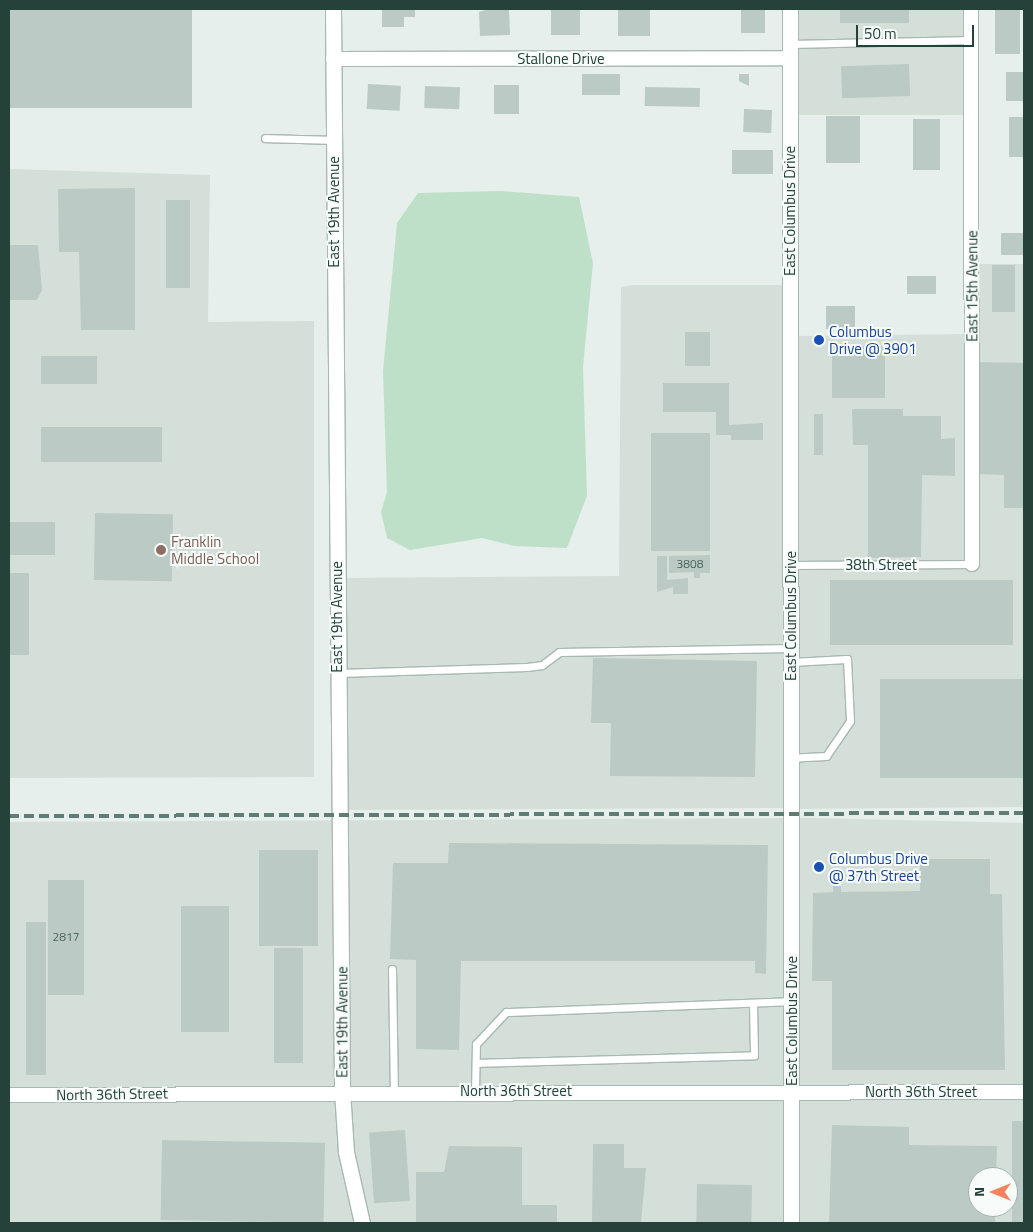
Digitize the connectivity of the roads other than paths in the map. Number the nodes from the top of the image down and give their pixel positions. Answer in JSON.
{"nodes":[{"id":1,"x":333,"y":9,"type":"edge"},
{"id":2,"x":790,"y":9,"type":"edge"},
{"id":3,"x":972,"y":9,"type":"edge"},
{"id":4,"x":972,"y":40,"type":"junction"},
{"id":5,"x":790,"y":51,"type":"junction"},
{"id":6,"x":333,"y":59,"type":"junction"},
{"id":7,"x":266,"y":138,"type":"dead end"},
{"id":8,"x":333,"y":140,"type":"junction"},
{"id":9,"x":972,"y":564,"type":"joint"},
{"id":10,"x":791,"y":565,"type":"junction"},
{"id":11,"x":791,"y":655,"type":"junction"},
{"id":12,"x":337,"y":673,"type":"junction"},
{"id":13,"x":791,"y":758,"type":"junction"},
{"id":14,"x":392,"y":969,"type":"dead end"},
{"id":15,"x":792,"y":1002,"type":"junction"},
{"id":16,"x":754,"y":1003,"type":"junction"},
{"id":17,"x":476,"y":1063,"type":"junction"},
{"id":18,"x":342,"y":1091,"type":"junction"},
{"id":19,"x":394,"y":1091,"type":"junction"},
{"id":20,"x":475,"y":1091,"type":"junction"},
{"id":21,"x":792,"y":1092,"type":"junction"},
{"id":22,"x":1024,"y":1092,"type":"edge"},
{"id":23,"x":9,"y":1095,"type":"edge"},
{"id":24,"x":362,"y":1223,"type":"edge"},
{"id":25,"x":791,"y":1223,"type":"edge"}],
"edges":[{"from":1,"to":6,"type":"main road","name":"East 19th Avenue"},
{"from":2,"to":5,"type":"main road","name":"East Columbus Drive"},
{"from":3,"to":4,"type":"street","name":"East 15th Avenue"},
{"from":4,"to":5,"type":"lane"},
{"from":4,"to":9,"type":"street","name":"East 15th Avenue"},
{"from":5,"to":6,"type":"street","name":"Stallone Drive"},
{"from":5,"to":10,"type":"main road","name":"East Columbus Drive"},
{"from":6,"to":8,"type":"main road","name":"East 19th Avenue"},
{"from":7,"to":8,"type":"lane"},
{"from":8,"to":12,"type":"main road","name":"East 19th Avenue"},
{"from":9,"to":10,"type":"lane","name":"38th Street"},
{"from":10,"to":11,"type":"main road","name":"East Columbus Drive"},
{"from":11,"to":12,"type":"lane"},
{"from":11,"to":13,"type":"main road","name":"East Columbus Drive"},
{"from":11,"to":13,"type":"lane"},
{"from":12,"to":18,"type":"main road","name":"East 19th Avenue"},
{"from":13,"to":15,"type":"main road","name":"East Columbus Drive"},
{"from":14,"to":19,"type":"lane"},
{"from":15,"to":16,"type":"lane"},
{"from":15,"to":21,"type":"main road","name":"East Columbus Drive"},
{"from":16,"to":17,"type":"lane"},
{"from":16,"to":17,"type":"lane"},
{"from":17,"to":20,"type":"lane"},
{"from":18,"to":19,"type":"street","name":"North 36th Street"},
{"from":18,"to":23,"type":"street","name":"North 36th Street"},
{"from":18,"to":24,"type":"main road","name":"East 19th Avenue"},
{"from":19,"to":20,"type":"street","name":"North 36th Street"},
{"from":20,"to":21,"type":"street","name":"North 36th Street"},
{"from":21,"to":22,"type":"street","name":"North 36th Street"},
{"from":21,"to":25,"type":"main road","name":"East Columbus Drive"}]}
